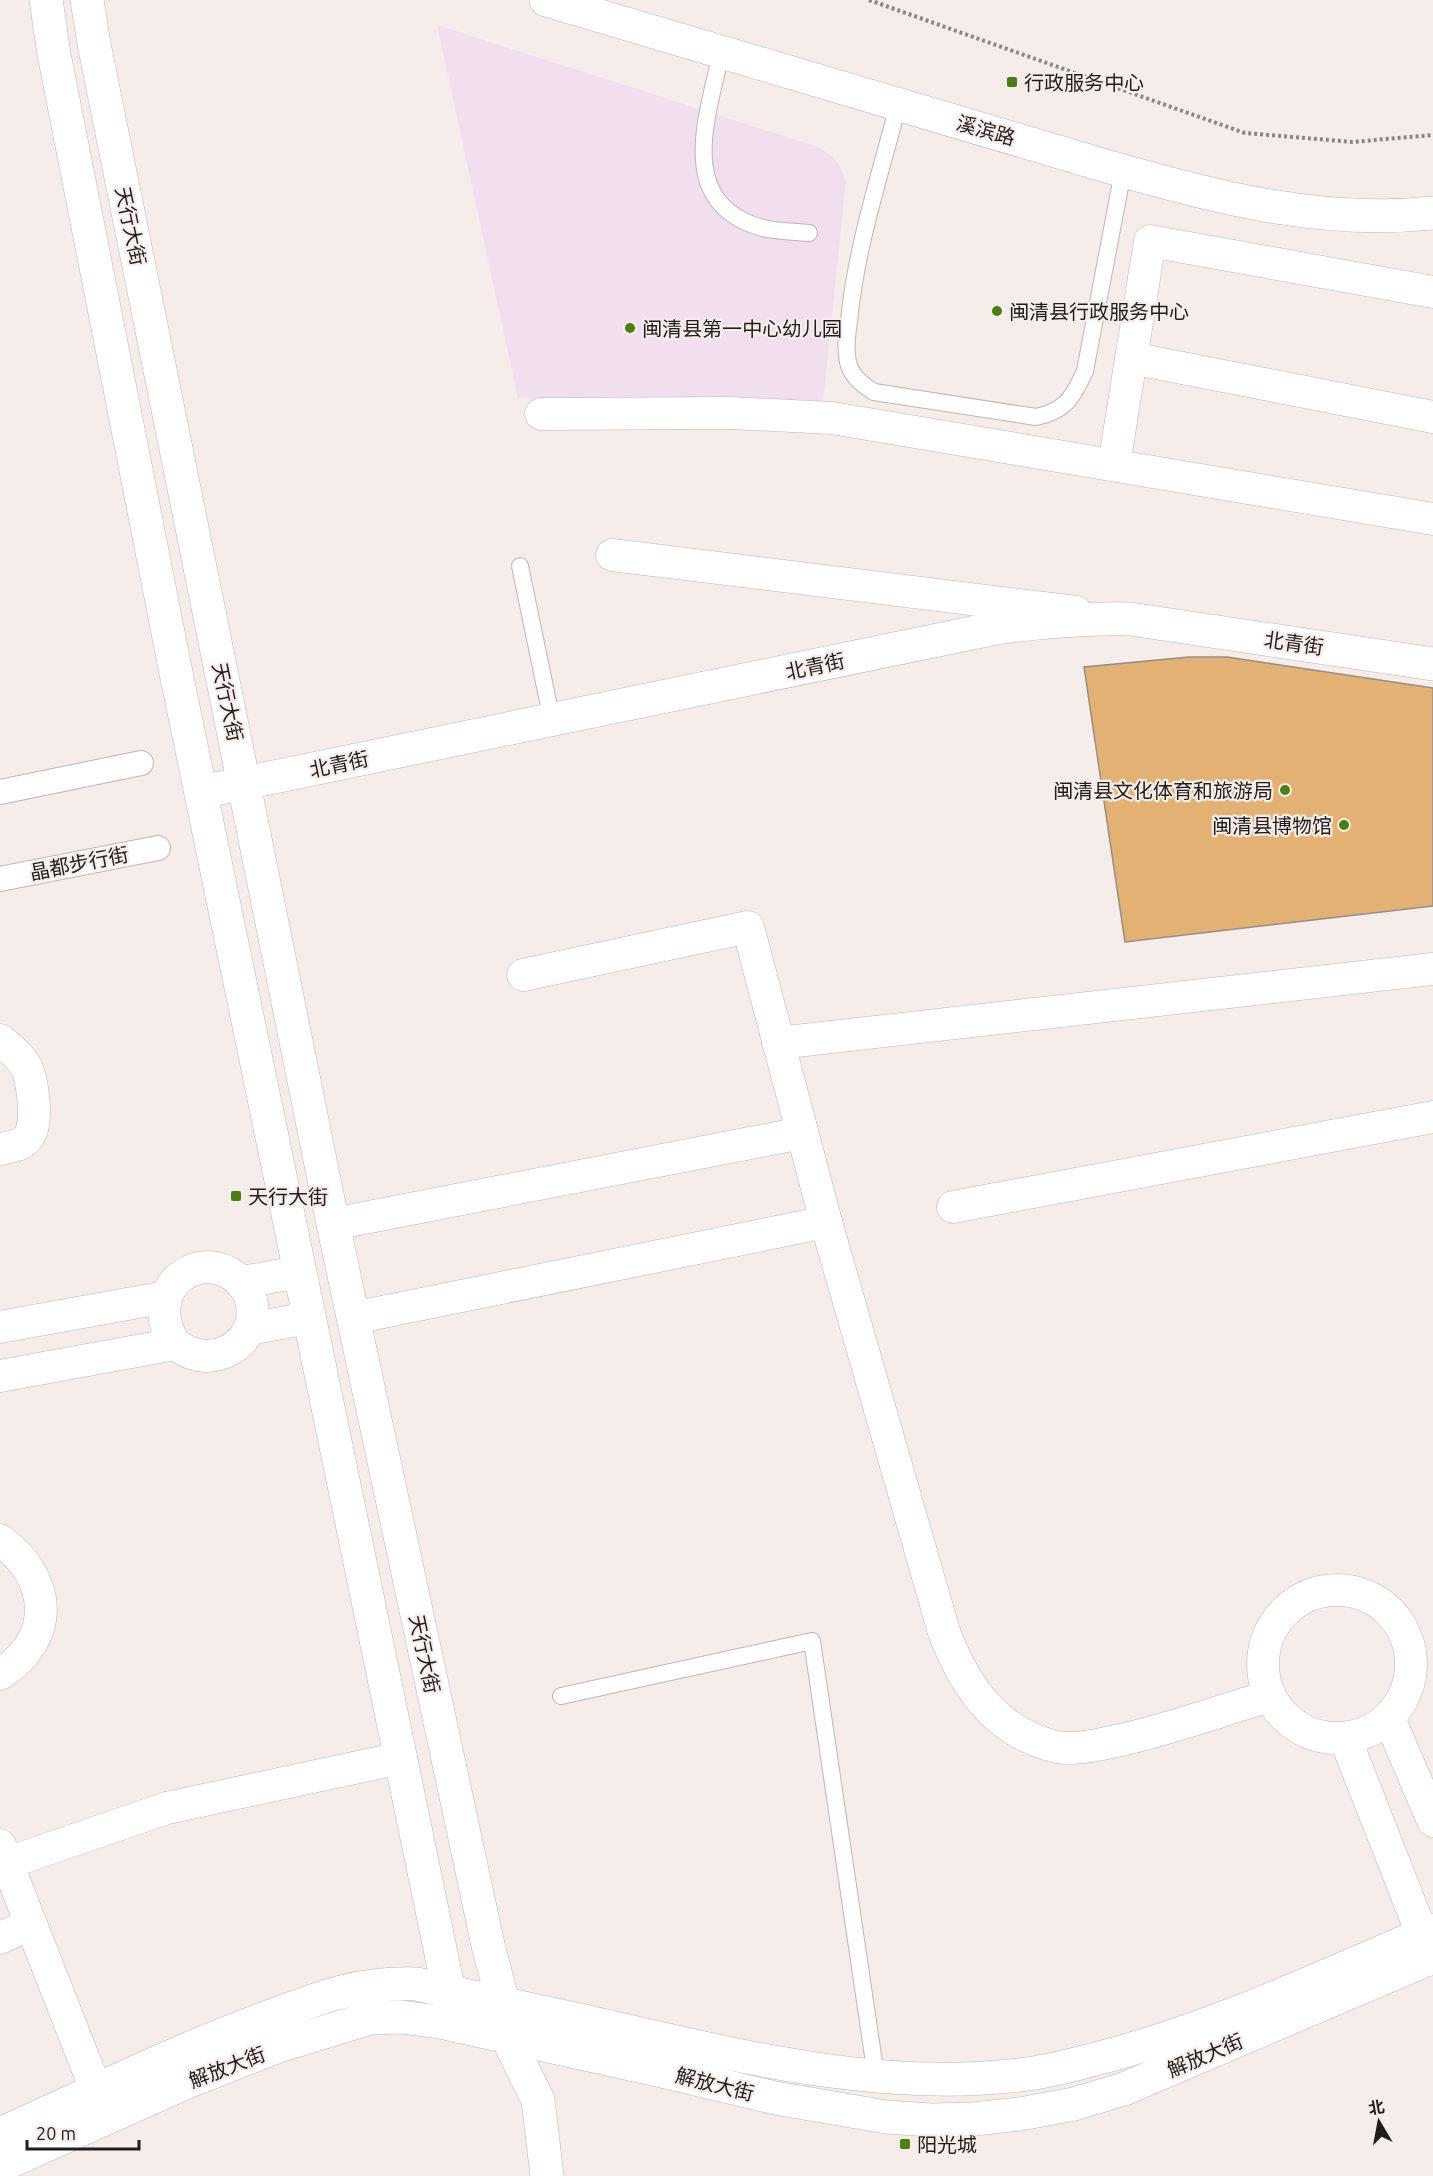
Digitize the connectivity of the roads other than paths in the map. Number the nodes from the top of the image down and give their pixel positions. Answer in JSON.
{"nodes":[{"id":1,"x":46,"y":0,"type":"edge"},
{"id":2,"x":87,"y":0,"type":"edge"},
{"id":3,"x":546,"y":0,"type":"edge"},
{"id":4,"x":721,"y":53,"type":"junction"},
{"id":5,"x":898,"y":105,"type":"junction"},
{"id":6,"x":1123,"y":171,"type":"junction"},
{"id":7,"x":1433,"y":213,"type":"edge"},
{"id":8,"x":809,"y":233,"type":"dead end"},
{"id":9,"x":1433,"y":292,"type":"edge"},
{"id":10,"x":1131,"y":358,"type":"junction"},
{"id":11,"x":542,"y":414,"type":"dead end"},
{"id":12,"x":1433,"y":417,"type":"edge"},
{"id":13,"x":1114,"y":465,"type":"junction"},
{"id":14,"x":1433,"y":519,"type":"edge"},
{"id":15,"x":612,"y":555,"type":"dead end"},
{"id":16,"x":520,"y":566,"type":"dead end"},
{"id":17,"x":1130,"y":619,"type":"junction"},
{"id":18,"x":1433,"y":664,"type":"edge"},
{"id":19,"x":552,"y":721,"type":"junction"},
{"id":20,"x":141,"y":763,"type":"dead end"},
{"id":21,"x":245,"y":783,"type":"junction"},
{"id":22,"x":0,"y":792,"type":"edge"},
{"id":23,"x":201,"y":792,"type":"junction"},
{"id":24,"x":158,"y":848,"type":"dead end"},
{"id":25,"x":0,"y":879,"type":"edge"},
{"id":26,"x":1433,"y":969,"type":"edge"},
{"id":27,"x":523,"y":975,"type":"dead end"},
{"id":28,"x":0,"y":1040,"type":"edge"},
{"id":29,"x":778,"y":1043,"type":"junction"},
{"id":30,"x":1433,"y":1117,"type":"edge"},
{"id":31,"x":802,"y":1133,"type":"junction"},
{"id":32,"x":0,"y":1149,"type":"edge"},
{"id":33,"x":952,"y":1207,"type":"dead end"},
{"id":34,"x":826,"y":1222,"type":"junction"},
{"id":35,"x":333,"y":1224,"type":"junction"},
{"id":36,"x":299,"y":1272,"type":"junction"},
{"id":37,"x":242,"y":1282,"type":"junction"},
{"id":38,"x":166,"y":1297,"type":"junction"},
{"id":39,"x":309,"y":1318,"type":"junction"},
{"id":40,"x":353,"y":1318,"type":"junction"},
{"id":41,"x":0,"y":1327,"type":"edge"},
{"id":42,"x":249,"y":1329,"type":"junction"},
{"id":43,"x":175,"y":1344,"type":"junction"},
{"id":44,"x":0,"y":1376,"type":"edge"},
{"id":45,"x":0,"y":1540,"type":"edge"},
{"id":46,"x":1421,"y":1641,"type":"edge"},
{"id":47,"x":0,"y":1674,"type":"edge"},
{"id":48,"x":561,"y":1696,"type":"dead end"},
{"id":49,"x":1270,"y":1696,"type":"junction"},
{"id":50,"x":1389,"y":1718,"type":"junction"},
{"id":51,"x":1345,"y":1738,"type":"junction"},
{"id":52,"x":401,"y":1758,"type":"junction"},
{"id":53,"x":1433,"y":1821,"type":"edge"},
{"id":54,"x":4,"y":1853,"type":"edge"},
{"id":55,"x":31,"y":1924,"type":"junction"},
{"id":56,"x":0,"y":1938,"type":"edge"},
{"id":57,"x":1429,"y":1940,"type":"edge"},
{"id":58,"x":449,"y":1992,"type":"junction"},
{"id":59,"x":503,"y":2002,"type":"junction"},
{"id":60,"x":456,"y":2026,"type":"junction"},
{"id":61,"x":507,"y":2037,"type":"junction"},
{"id":62,"x":876,"y":2076,"type":"junction"},
{"id":63,"x":96,"y":2090,"type":"junction"},
{"id":64,"x":0,"y":2134,"type":"edge"},
{"id":65,"x":0,"y":2166,"type":"edge"},
{"id":66,"x":547,"y":2176,"type":"edge"}],
"edges":[{"from":1,"to":23,"type":"main road"},
{"from":2,"to":21,"type":"main road","name":"天行大街"},
{"from":3,"to":4,"type":"main road","name":"溪滨路"},
{"from":4,"to":5,"type":"main road","name":"溪滨路"},
{"from":4,"to":8,"type":"lane"},
{"from":5,"to":6,"type":"main road","name":"溪滨路"},
{"from":5,"to":6,"type":"lane"},
{"from":6,"to":7,"type":"main road","name":"溪滨路"},
{"from":9,"to":10,"type":"street"},
{"from":10,"to":12,"type":"street"},
{"from":10,"to":13,"type":"street"},
{"from":11,"to":13,"type":"street"},
{"from":13,"to":14,"type":"street"},
{"from":15,"to":17,"type":"street"},
{"from":16,"to":19,"type":"lane"},
{"from":17,"to":18,"type":"main road","name":"北青街"},
{"from":17,"to":19,"type":"main road","name":"北青街"},
{"from":19,"to":21,"type":"main road","name":"北青街"},
{"from":20,"to":22,"type":"street"},
{"from":21,"to":23,"type":"main road","name":"北青街"},
{"from":21,"to":35,"type":"main road","name":"天行大街"},
{"from":23,"to":36,"type":"main road"},
{"from":24,"to":25,"type":"street","name":"晶都步行街"},
{"from":26,"to":29,"type":"street"},
{"from":27,"to":29,"type":"street"},
{"from":28,"to":32,"type":"street"},
{"from":29,"to":31,"type":"street"},
{"from":30,"to":33,"type":"street"},
{"from":31,"to":34,"type":"street"},
{"from":31,"to":35,"type":"street"},
{"from":34,"to":40,"type":"street"},
{"from":34,"to":49,"type":"street"},
{"from":35,"to":40,"type":"main road","name":"天行大街"},
{"from":36,"to":37,"type":"street"},
{"from":36,"to":39,"type":"main road"},
{"from":37,"to":38,"type":"street"},
{"from":37,"to":42,"type":"street"},
{"from":38,"to":41,"type":"street"},
{"from":38,"to":43,"type":"street"},
{"from":39,"to":42,"type":"street"},
{"from":39,"to":52,"type":"main road"},
{"from":40,"to":59,"type":"main road","name":"天行大街"},
{"from":42,"to":43,"type":"street"},
{"from":43,"to":44,"type":"street"},
{"from":45,"to":47,"type":"street"},
{"from":46,"to":49,"type":"street"},
{"from":46,"to":50,"type":"street"},
{"from":48,"to":62,"type":"lane"},
{"from":49,"to":51,"type":"street"},
{"from":50,"to":51,"type":"street"},
{"from":50,"to":53,"type":"street"},
{"from":51,"to":57,"type":"street"},
{"from":52,"to":54,"type":"street"},
{"from":52,"to":58,"type":"main road"},
{"from":54,"to":55,"type":"street"},
{"from":55,"to":56,"type":"street"},
{"from":55,"to":63,"type":"street"},
{"from":57,"to":61,"type":"main road","name":"解放大街"},
{"from":57,"to":62,"type":"main road","name":"解放大街"},
{"from":58,"to":59,"type":"main road","name":"解放大街"},
{"from":58,"to":60,"type":"main road"},
{"from":58,"to":63,"type":"main road","name":"解放大街"},
{"from":59,"to":61,"type":"main road","name":"天行大街"},
{"from":59,"to":62,"type":"main road","name":"解放大街"},
{"from":60,"to":61,"type":"main road","name":"解放大街"},
{"from":60,"to":65,"type":"main road","name":"解放大街"},
{"from":61,"to":66,"type":"main road","name":"天行大街"},
{"from":63,"to":64,"type":"main road","name":"解放大街"}]}
